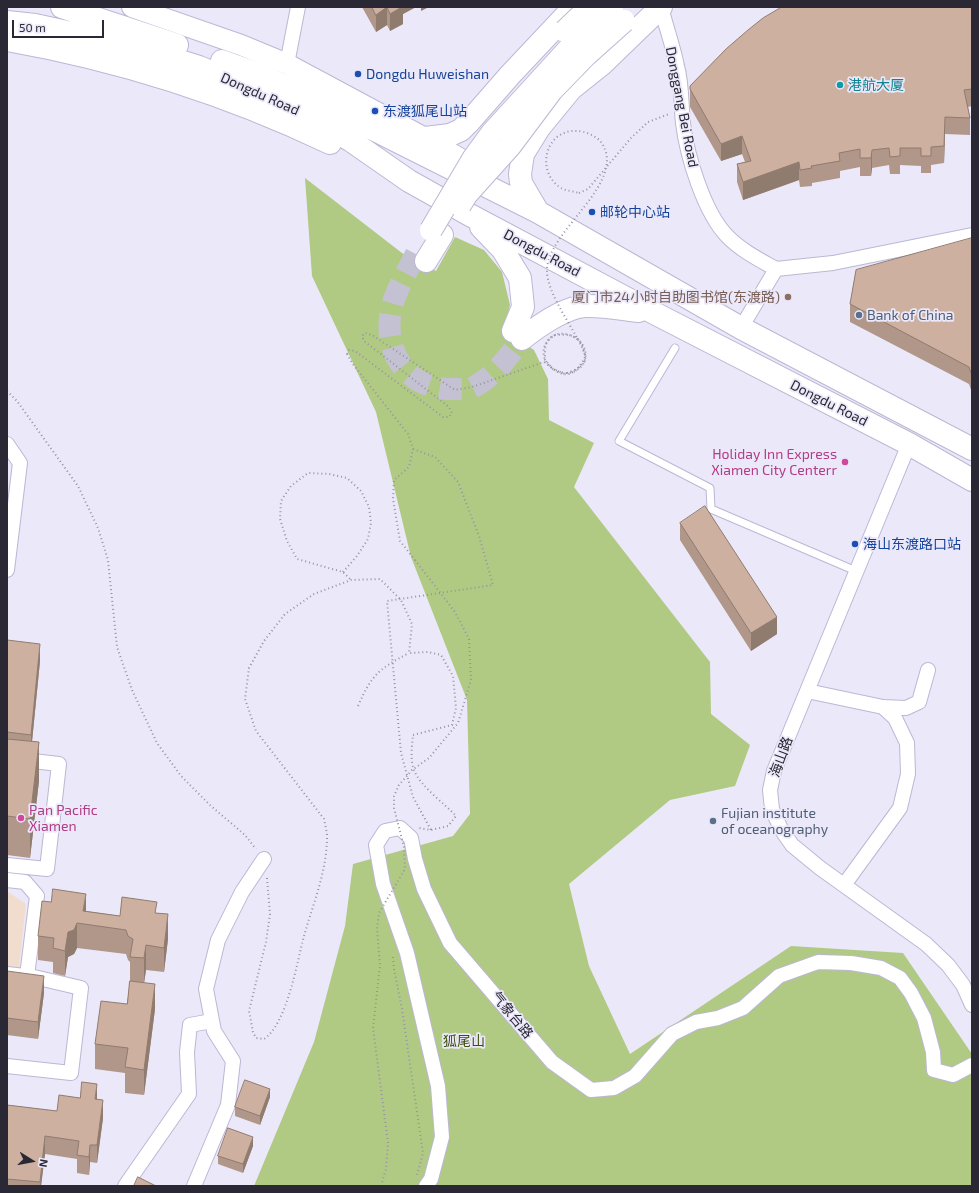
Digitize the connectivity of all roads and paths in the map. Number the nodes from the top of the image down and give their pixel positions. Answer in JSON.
{"nodes":[{"id":1,"x":62,"y":7,"type":"edge"},
{"id":2,"x":132,"y":7,"type":"edge"},
{"id":3,"x":298,"y":7,"type":"edge"},
{"id":4,"x":574,"y":7,"type":"edge"},
{"id":5,"x":590,"y":7,"type":"edge"},
{"id":6,"x":600,"y":7,"type":"edge"},
{"id":7,"x":661,"y":7,"type":"edge"},
{"id":8,"x":7,"y":8,"type":"edge"},
{"id":9,"x":620,"y":12,"type":"edge"},
{"id":10,"x":7,"y":22,"type":"edge"},
{"id":11,"x":7,"y":40,"type":"edge"},
{"id":12,"x":201,"y":60,"type":"junction"},
{"id":13,"x":287,"y":64,"type":"junction"},
{"id":14,"x":319,"y":102,"type":"junction"},
{"id":15,"x":682,"y":109,"type":"junction"},
{"id":16,"x":504,"y":113,"type":"junction"},
{"id":17,"x":539,"y":128,"type":"junction"},
{"id":18,"x":461,"y":130,"type":"junction"},
{"id":19,"x":425,"y":138,"type":"junction"},
{"id":20,"x":491,"y":177,"type":"junction"},
{"id":21,"x":409,"y":181,"type":"junction"},
{"id":22,"x":467,"y":204,"type":"junction"},
{"id":23,"x":538,"y":212,"type":"junction"},
{"id":24,"x":436,"y":233,"type":"junction"},
{"id":25,"x":972,"y":234,"type":"edge"},
{"id":26,"x":421,"y":258,"type":"tunnel mouth"},
{"id":27,"x":776,"y":269,"type":"junction"},
{"id":28,"x":656,"y":314,"type":"junction"},
{"id":29,"x":742,"y":328,"type":"junction"},
{"id":30,"x":675,"y":348,"type":"dead end"},
{"id":31,"x":7,"y":392,"type":"edge"},
{"id":32,"x":7,"y":444,"type":"edge"},
{"id":33,"x":909,"y":444,"type":"junction"},
{"id":34,"x":413,"y":449,"type":"junction"},
{"id":35,"x":972,"y":449,"type":"edge"},
{"id":36,"x":972,"y":480,"type":"edge"},
{"id":37,"x":7,"y":570,"type":"edge"},
{"id":38,"x":343,"y":572,"type":"junction"},
{"id":39,"x":856,"y":572,"type":"junction"},
{"id":40,"x":351,"y":580,"type":"junction"},
{"id":41,"x":401,"y":600,"type":"junction"},
{"id":42,"x":409,"y":653,"type":"junction"},
{"id":43,"x":392,"y":662,"type":"junction"},
{"id":44,"x":928,"y":670,"type":"dead end"},
{"id":45,"x":806,"y":691,"type":"junction"},
{"id":46,"x":358,"y":706,"type":"dead end"},
{"id":47,"x":883,"y":707,"type":"junction"},
{"id":48,"x":7,"y":758,"type":"edge"},
{"id":49,"x":430,"y":830,"type":"junction"},
{"id":50,"x":405,"y":833,"type":"junction"},
{"id":51,"x":264,"y":859,"type":"junction"},
{"id":52,"x":7,"y":865,"type":"edge"},
{"id":53,"x":7,"y":880,"type":"edge"},
{"id":54,"x":844,"y":885,"type":"junction"},
{"id":55,"x":394,"y":955,"type":"dead end"},
{"id":56,"x":7,"y":974,"type":"edge"},
{"id":57,"x":27,"y":976,"type":"junction"},
{"id":58,"x":972,"y":1005,"type":"edge"},
{"id":59,"x":212,"y":1021,"type":"junction"},
{"id":60,"x":972,"y":1065,"type":"edge"},
{"id":61,"x":7,"y":1066,"type":"edge"},
{"id":62,"x":421,"y":1183,"type":"edge"},
{"id":63,"x":125,"y":1186,"type":"edge"},
{"id":64,"x":194,"y":1186,"type":"edge"},
{"id":65,"x":382,"y":1186,"type":"edge"}],
"edges":[{"from":1,"to":12,"type":"main road"},
{"from":2,"to":13,"type":"main road"},
{"from":3,"to":13,"type":"street"},
{"from":4,"to":18,"type":"main road"},
{"from":5,"to":24,"type":"main road","bridge":true},
{"from":6,"to":16,"type":"main road"},
{"from":7,"to":9,"type":"main road"},
{"from":7,"to":15,"type":"street","name":"Donggang Bei Road"},
{"from":7,"to":17,"type":"main road"},
{"from":8,"to":12,"type":"main road"},
{"from":9,"to":22,"type":"main road","bridge":true},
{"from":9,"to":24,"type":"main road","bridge":true},
{"from":10,"to":12,"type":"main road"},
{"from":11,"to":21,"type":"main road"},
{"from":12,"to":14,"type":"main road","name":"Dongdu Road"},
{"from":12,"to":21,"type":"main road","name":"Dongdu Road"},
{"from":13,"to":19,"type":"main road"},
{"from":14,"to":20,"type":"main road"},
{"from":14,"to":23,"type":"main road","name":"Dongdu Road"},
{"from":15,"to":27,"type":"street","name":"Donggang Bei Road"},
{"from":15,"to":34,"type":"path","bridge":true},
{"from":16,"to":17,"type":"main road"},
{"from":16,"to":18,"type":"main road"},
{"from":17,"to":23,"type":"main road"},
{"from":18,"to":19,"type":"main road"},
{"from":19,"to":20,"type":"main road"},
{"from":20,"to":23,"type":"main road"},
{"from":21,"to":22,"type":"main road","name":"Dongdu Road"},
{"from":22,"to":24,"type":"main road","bridge":true},
{"from":22,"to":28,"type":"main road","name":"Dongdu Road"},
{"from":22,"to":28,"type":"main road"},
{"from":23,"to":29,"type":"main road","name":"Dongdu Road"},
{"from":24,"to":26,"type":"main road"},
{"from":25,"to":27,"type":"street"},
{"from":27,"to":29,"type":"street"},
{"from":28,"to":33,"type":"main road","name":"Dongdu Road"},
{"from":29,"to":35,"type":"main road","name":"Dongdu Road"},
{"from":30,"to":39,"type":"lane"},
{"from":31,"to":51,"type":"path"},
{"from":32,"to":37,"type":"street"},
{"from":33,"to":36,"type":"main road","name":"Dongdu Road"},
{"from":33,"to":39,"type":"street","name":"海山路"},
{"from":34,"to":41,"type":"path"},
{"from":34,"to":65,"type":"path","bridge":true},
{"from":38,"to":38,"type":"path"},
{"from":38,"to":40,"type":"path"},
{"from":39,"to":45,"type":"street","name":"海山路"},
{"from":40,"to":41,"type":"path"},
{"from":40,"to":51,"type":"path"},
{"from":41,"to":42,"type":"path"},
{"from":41,"to":43,"type":"path"},
{"from":42,"to":43,"type":"path"},
{"from":42,"to":49,"type":"path"},
{"from":43,"to":46,"type":"path"},
{"from":43,"to":49,"type":"path"},
{"from":44,"to":47,"type":"street"},
{"from":45,"to":47,"type":"street"},
{"from":45,"to":54,"type":"street","name":"海山路"},
{"from":47,"to":54,"type":"street"},
{"from":48,"to":52,"type":"street"},
{"from":49,"to":50,"type":"path"},
{"from":50,"to":60,"type":"street","name":"气象台路"},
{"from":50,"to":62,"type":"street"},
{"from":51,"to":59,"type":"street"},
{"from":53,"to":57,"type":"street"},
{"from":54,"to":58,"type":"street","name":"海山路"},
{"from":55,"to":62,"type":"path"},
{"from":56,"to":57,"type":"street"},
{"from":57,"to":61,"type":"street"},
{"from":59,"to":63,"type":"street"},
{"from":59,"to":64,"type":"street"}]}
